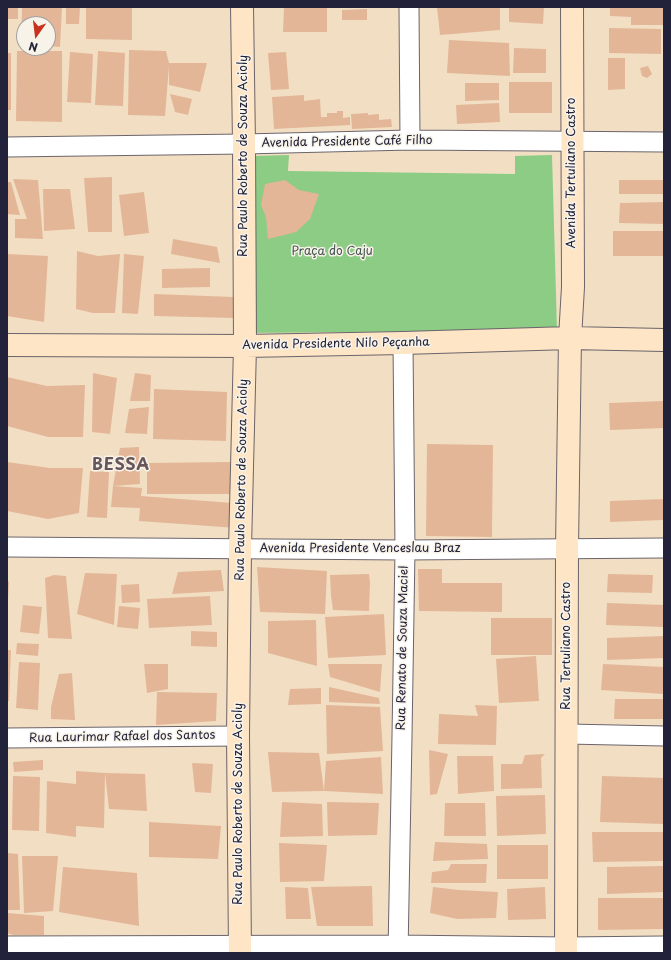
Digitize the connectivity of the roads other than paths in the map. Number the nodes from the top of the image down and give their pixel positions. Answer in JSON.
{"nodes":[{"id":1,"x":242,"y":7,"type":"edge"},
{"id":2,"x":409,"y":7,"type":"edge"},
{"id":3,"x":572,"y":7,"type":"edge"},
{"id":4,"x":410,"y":140,"type":"junction"},
{"id":5,"x":572,"y":142,"type":"junction"},
{"id":6,"x":664,"y":142,"type":"edge"},
{"id":7,"x":244,"y":144,"type":"junction"},
{"id":8,"x":7,"y":147,"type":"edge"},
{"id":9,"x":570,"y":338,"type":"junction"},
{"id":10,"x":664,"y":340,"type":"edge"},
{"id":11,"x":403,"y":343,"type":"junction"},
{"id":12,"x":7,"y":345,"type":"edge"},
{"id":13,"x":245,"y":346,"type":"junction"},
{"id":14,"x":7,"y":547,"type":"edge"},
{"id":15,"x":240,"y":548,"type":"junction"},
{"id":16,"x":567,"y":548,"type":"junction"},
{"id":17,"x":664,"y":548,"type":"edge"},
{"id":18,"x":405,"y":550,"type":"junction"},
{"id":19,"x":567,"y":734,"type":"junction"},
{"id":20,"x":238,"y":736,"type":"junction"},
{"id":21,"x":664,"y":736,"type":"edge"},
{"id":22,"x":7,"y":738,"type":"edge"},
{"id":23,"x":7,"y":946,"type":"edge"},
{"id":24,"x":664,"y":946,"type":"edge"},
{"id":25,"x":398,"y":949,"type":"edge"},
{"id":26,"x":240,"y":950,"type":"edge"},
{"id":27,"x":566,"y":950,"type":"edge"}],
"edges":[{"from":1,"to":7,"type":"street","name":"Rua Paulo Roberto de Souza Acioly"},
{"from":2,"to":4,"type":"street"},
{"from":3,"to":5,"type":"street","name":"Avenida Tertuliano Castro"},
{"from":4,"to":5,"type":"street","name":"Avenida Presidente Café Filho"},
{"from":4,"to":7,"type":"street","name":"Avenida Presidente Café Filho"},
{"from":5,"to":6,"type":"street","name":"Avenida Presidente Café Filho"},
{"from":5,"to":9,"type":"street","name":"Avenida Tertuliano Castro"},
{"from":7,"to":8,"type":"street","name":"Avenida Presidente Café Filho"},
{"from":7,"to":13,"type":"street","name":"Rua Paulo Roberto de Souza Acioly"},
{"from":9,"to":10,"type":"street","name":"Avenida Presidente Nilo Peçanha"},
{"from":9,"to":11,"type":"street","name":"Avenida Presidente Nilo Peçanha"},
{"from":9,"to":16,"type":"street","name":"Rua Tertuliano Castro"},
{"from":11,"to":13,"type":"street","name":"Avenida Presidente Nilo Peçanha"},
{"from":11,"to":18,"type":"street","name":"Rua Renato de Souza Maciel"},
{"from":12,"to":13,"type":"street","name":"Avenida Presidente Nilo Peçanha"},
{"from":13,"to":15,"type":"street","name":"Rua Paulo Roberto de Souza Acioly"},
{"from":14,"to":15,"type":"street","name":"Avenida Presidente Venceslau Braz"},
{"from":15,"to":18,"type":"street","name":"Avenida Presidente Venceslau Braz"},
{"from":15,"to":20,"type":"street","name":"Rua Paulo Roberto de Souza Acioly"},
{"from":16,"to":17,"type":"street","name":"Avenida Presidente Venceslau Braz"},
{"from":16,"to":18,"type":"street","name":"Avenida Presidente Venceslau Braz"},
{"from":16,"to":19,"type":"street","name":"Rua Tertuliano Castro"},
{"from":18,"to":25,"type":"street","name":"Rua Renato de Souza Maciel"},
{"from":19,"to":21,"type":"street"},
{"from":19,"to":27,"type":"street","name":"Rua Tertuliano Castro"},
{"from":20,"to":22,"type":"street","name":"Rua Laurimar Rafael dos Santos"},
{"from":20,"to":26,"type":"street","name":"Rua Paulo Roberto de Souza Acioly"},
{"from":23,"to":26,"type":"street"},
{"from":24,"to":27,"type":"street"},
{"from":25,"to":26,"type":"street"},
{"from":25,"to":27,"type":"street"}]}
